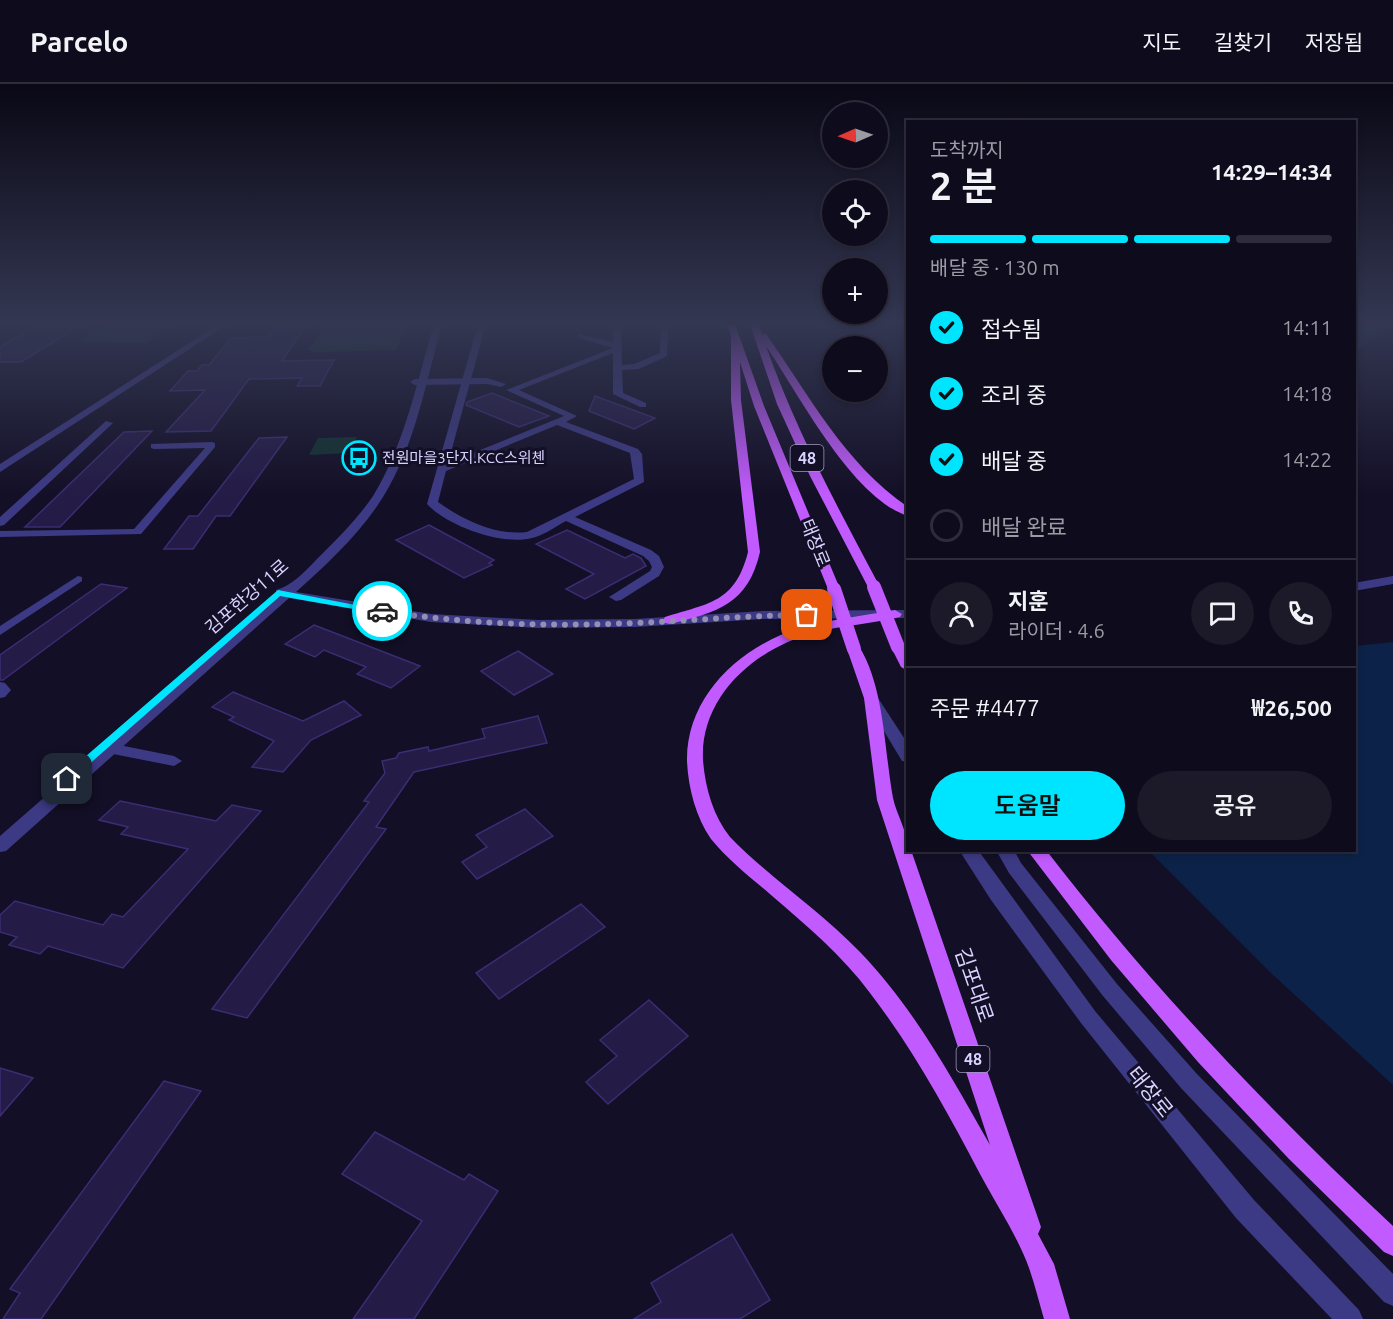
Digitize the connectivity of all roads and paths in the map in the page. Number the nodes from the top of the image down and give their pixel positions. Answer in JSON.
{"nodes":[{"id":1,"x":135,"y":382,"type":"edge"},
{"id":2,"x":417,"y":382,"type":"joint"},
{"id":3,"x":466,"y":382,"type":"junction"},
{"id":4,"x":474,"y":382,"type":"edge"},
{"id":5,"x":490,"y":382,"type":"edge"},
{"id":6,"x":532,"y":382,"type":"edge"},
{"id":7,"x":618,"y":382,"type":"edge"},
{"id":8,"x":735,"y":382,"type":"edge"},
{"id":9,"x":751,"y":382,"type":"edge"},
{"id":10,"x":776,"y":382,"type":"edge"},
{"id":11,"x":794,"y":382,"type":"edge"},
{"id":12,"x":501,"y":384,"type":"dead end"},
{"id":13,"x":643,"y":405,"type":"dead end"},
{"id":14,"x":557,"y":422,"type":"junction"},
{"id":15,"x":109,"y":423,"type":"dead end"},
{"id":16,"x":154,"y":446,"type":"dead end"},
{"id":17,"x":0,"y":469,"type":"edge"},
{"id":18,"x":442,"y":469,"type":"junction"},
{"id":19,"x":906,"y":512,"type":"edge"},
{"id":20,"x":567,"y":517,"type":"junction"},
{"id":21,"x":0,"y":523,"type":"edge"},
{"id":22,"x":0,"y":534,"type":"edge"},
{"id":23,"x":78,"y":579,"type":"dead end"},
{"id":24,"x":1393,"y":580,"type":"edge"},
{"id":25,"x":1356,"y":587,"type":"edge"},
{"id":26,"x":282,"y":594,"type":"junction"},
{"id":27,"x":616,"y":597,"type":"dead end"},
{"id":28,"x":901,"y":614,"type":"edge"},
{"id":29,"x":669,"y":620,"type":"junction"},
{"id":30,"x":0,"y":631,"type":"edge"},
{"id":31,"x":906,"y":663,"type":"edge"},
{"id":32,"x":0,"y":686,"type":"edge"},
{"id":33,"x":0,"y":694,"type":"edge"},
{"id":34,"x":871,"y":698,"type":"junction"},
{"id":35,"x":110,"y":748,"type":"junction"},
{"id":36,"x":906,"y":754,"type":"edge"},
{"id":37,"x":174,"y":761,"type":"dead end"},
{"id":38,"x":0,"y":838,"type":"edge"},
{"id":39,"x":0,"y":846,"type":"edge"},
{"id":40,"x":969,"y":852,"type":"edge"},
{"id":41,"x":1006,"y":852,"type":"edge"},
{"id":42,"x":1038,"y":852,"type":"edge"},
{"id":43,"x":1393,"y":1243,"type":"edge"},
{"id":44,"x":1041,"y":1264,"type":"junction"},
{"id":45,"x":1393,"y":1293,"type":"edge"},
{"id":46,"x":1057,"y":1319,"type":"edge"},
{"id":47,"x":1350,"y":1319,"type":"edge"}],
"edges":[{"from":1,"to":17,"type":"street"},
{"from":2,"to":3,"type":"street"},
{"from":2,"to":26,"type":"street","name":"김포한강11로"},
{"from":3,"to":4,"type":"street"},
{"from":3,"to":18,"type":"street"},
{"from":5,"to":12,"type":"street"},
{"from":6,"to":14,"type":"street"},
{"from":7,"to":13,"type":"street"},
{"from":8,"to":29,"type":"main road"},
{"from":9,"to":34,"type":"main road","name":"태장로","number":"48","bridge":true},
{"from":10,"to":31,"type":"main road","name":"태장로","number":"48","bridge":true},
{"from":11,"to":19,"type":"main road"},
{"from":14,"to":18,"type":"street"},
{"from":14,"to":20,"type":"street"},
{"from":15,"to":21,"type":"lane"},
{"from":16,"to":22,"type":"lane"},
{"from":18,"to":20,"type":"street"},
{"from":20,"to":27,"type":"street"},
{"from":23,"to":30,"type":"lane"},
{"from":24,"to":25,"type":"street"},
{"from":26,"to":29,"type":"street"},
{"from":26,"to":35,"type":"street","name":"김포한강11로"},
{"from":26,"to":38,"type":"street","name":"김포한강11로"},
{"from":28,"to":29,"type":"street"},
{"from":28,"to":44,"type":"main road"},
{"from":32,"to":33,"type":"lane"},
{"from":34,"to":36,"type":"street","name":"태장로"},
{"from":34,"to":44,"type":"main road","name":"김포대로","number":"48"},
{"from":35,"to":37,"type":"street"},
{"from":35,"to":39,"type":"street","name":"김포한강11로"},
{"from":40,"to":47,"type":"street","name":"태장로"},
{"from":41,"to":45,"type":"street","name":"태장로"},
{"from":42,"to":43,"type":"main road"},
{"from":44,"to":46,"type":"main road","name":"김포대로","number":"48"}]}
